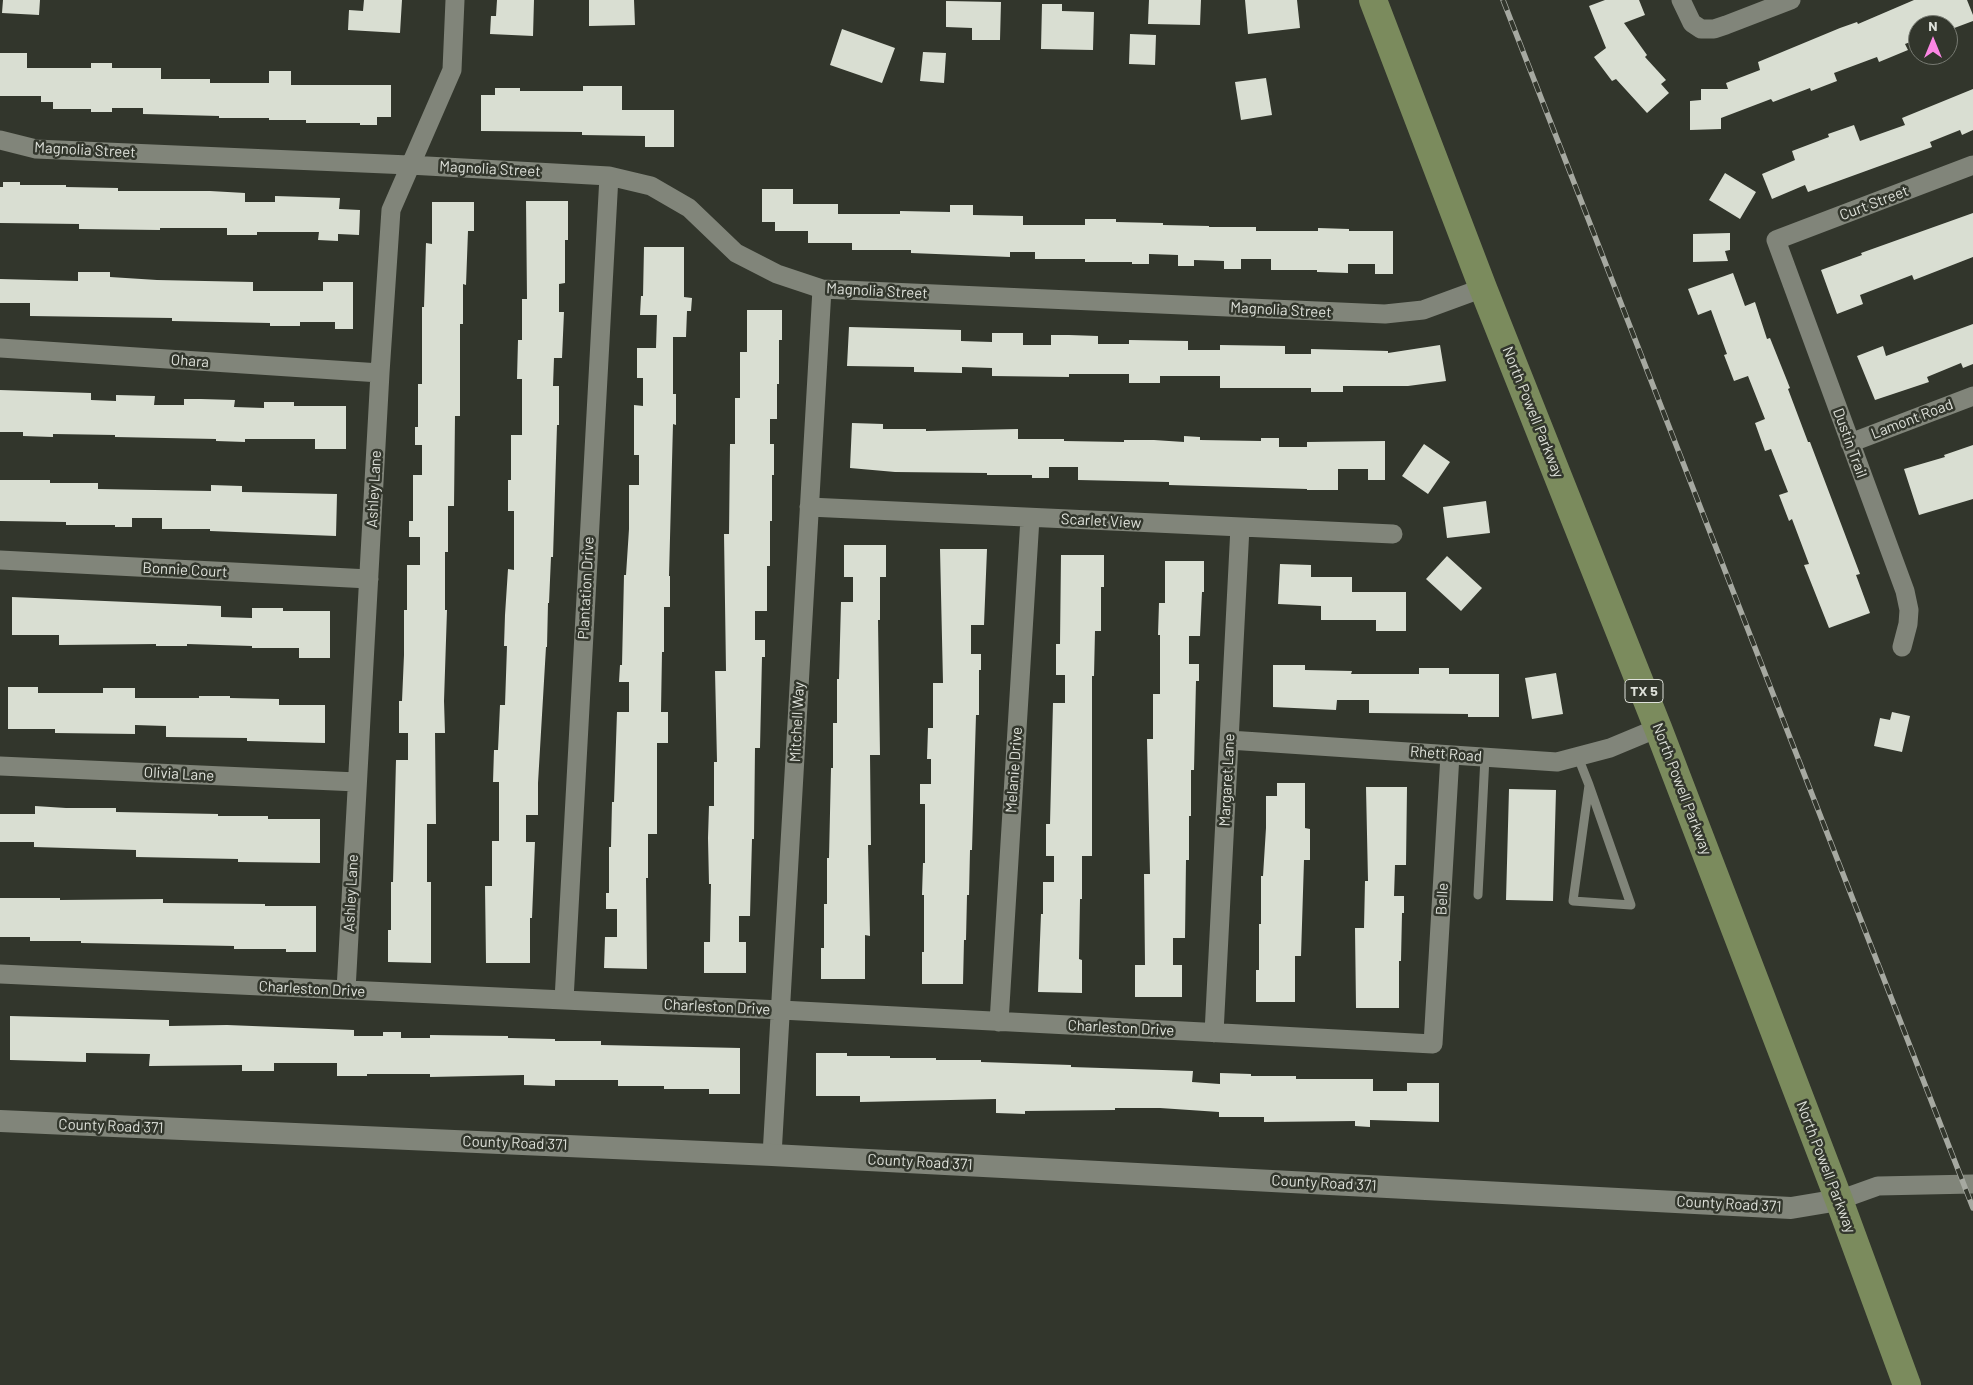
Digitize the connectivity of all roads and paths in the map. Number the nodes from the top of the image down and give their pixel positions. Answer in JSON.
{"nodes":[{"id":1,"x":455,"y":0,"type":"edge"},
{"id":2,"x":1373,"y":0,"type":"edge"},
{"id":3,"x":1681,"y":0,"type":"edge"},
{"id":4,"x":1792,"y":0,"type":"edge"},
{"id":5,"x":0,"y":140,"type":"edge"},
{"id":6,"x":409,"y":165,"type":"junction"},
{"id":7,"x":1973,"y":165,"type":"edge"},
{"id":8,"x":609,"y":176,"type":"junction"},
{"id":9,"x":1776,"y":240,"type":"joint"},
{"id":10,"x":1483,"y":288,"type":"junction"},
{"id":11,"x":822,"y":289,"type":"junction"},
{"id":12,"x":0,"y":348,"type":"edge"},
{"id":13,"x":380,"y":373,"type":"junction"},
{"id":14,"x":1973,"y":396,"type":"edge"},
{"id":15,"x":1850,"y":443,"type":"junction"},
{"id":16,"x":809,"y":508,"type":"junction"},
{"id":17,"x":1030,"y":518,"type":"junction"},
{"id":18,"x":1240,"y":527,"type":"junction"},
{"id":19,"x":1393,"y":534,"type":"dead end"},
{"id":20,"x":0,"y":560,"type":"edge"},
{"id":21,"x":369,"y":579,"type":"junction"},
{"id":22,"x":1902,"y":647,"type":"dead end"},
{"id":23,"x":1658,"y":728,"type":"junction"},
{"id":24,"x":1229,"y":740,"type":"junction"},
{"id":25,"x":1450,"y":755,"type":"junction"},
{"id":26,"x":1578,"y":756,"type":"junction"},
{"id":27,"x":1485,"y":757,"type":"junction"},
{"id":28,"x":0,"y":766,"type":"edge"},
{"id":29,"x":357,"y":782,"type":"junction"},
{"id":30,"x":1589,"y":785,"type":"junction"},
{"id":31,"x":1478,"y":895,"type":"dead end"},
{"id":32,"x":0,"y":974,"type":"edge"},
{"id":33,"x":346,"y":990,"type":"junction"},
{"id":34,"x":564,"y":1000,"type":"junction"},
{"id":35,"x":781,"y":1010,"type":"junction"},
{"id":36,"x":999,"y":1022,"type":"junction"},
{"id":37,"x":1214,"y":1033,"type":"junction"},
{"id":38,"x":1433,"y":1044,"type":"joint"},
{"id":39,"x":0,"y":1121,"type":"edge"},
{"id":40,"x":772,"y":1155,"type":"junction"},
{"id":41,"x":1973,"y":1184,"type":"edge"},
{"id":42,"x":1839,"y":1200,"type":"junction"},
{"id":43,"x":1907,"y":1385,"type":"edge"}],
"edges":[{"from":1,"to":6,"type":"street","name":"Ashley Lane"},
{"from":2,"to":10,"type":"main road","name":"North Powell Parkway","number":"TX 5"},
{"from":3,"to":4,"type":"street"},
{"from":5,"to":6,"type":"street","name":"Magnolia Street"},
{"from":6,"to":8,"type":"street","name":"Magnolia Street"},
{"from":6,"to":13,"type":"street","name":"Ashley Lane"},
{"from":7,"to":9,"type":"street","name":"Curt Street"},
{"from":8,"to":11,"type":"street","name":"Magnolia Street"},
{"from":8,"to":34,"type":"street","name":"Plantation Drive"},
{"from":9,"to":15,"type":"street","name":"Dustin Trail"},
{"from":10,"to":11,"type":"street","name":"Magnolia Street"},
{"from":10,"to":23,"type":"main road","name":"North Powell Parkway","number":"TX 5"},
{"from":11,"to":16,"type":"street","name":"Mitchell Way"},
{"from":12,"to":13,"type":"street","name":"Ohara"},
{"from":13,"to":21,"type":"street","name":"Ashley Lane"},
{"from":14,"to":15,"type":"street","name":"Lamont Road"},
{"from":15,"to":22,"type":"street","name":"Dustin Trail"},
{"from":16,"to":17,"type":"street","name":"Scarlet View"},
{"from":16,"to":35,"type":"street","name":"Mitchell Way"},
{"from":17,"to":18,"type":"street","name":"Scarlet View"},
{"from":17,"to":36,"type":"street","name":"Melanie Drive"},
{"from":18,"to":19,"type":"street","name":"Scarlet View"},
{"from":18,"to":24,"type":"street","name":"Margaret Lane"},
{"from":20,"to":21,"type":"street","name":"Bonnie Court"},
{"from":21,"to":29,"type":"street","name":"Ashley Lane"},
{"from":23,"to":26,"type":"street","name":"Rhett Road"},
{"from":23,"to":42,"type":"main road","name":"North Powell Parkway","number":"TX 5"},
{"from":24,"to":25,"type":"street","name":"Rhett Road"},
{"from":24,"to":37,"type":"street","name":"Margaret Lane"},
{"from":25,"to":27,"type":"street","name":"Rhett Road"},
{"from":25,"to":38,"type":"street","name":"Belle"},
{"from":26,"to":27,"type":"street","name":"Rhett Road"},
{"from":26,"to":30,"type":"lane"},
{"from":27,"to":31,"type":"lane"},
{"from":28,"to":29,"type":"street","name":"Olivia Lane"},
{"from":29,"to":33,"type":"street","name":"Ashley Lane"},
{"from":30,"to":30,"type":"lane"},
{"from":32,"to":33,"type":"street","name":"Charleston Drive"},
{"from":33,"to":34,"type":"street","name":"Charleston Drive"},
{"from":34,"to":35,"type":"street","name":"Charleston Drive"},
{"from":35,"to":36,"type":"street","name":"Charleston Drive"},
{"from":35,"to":40,"type":"street","name":"Mitchell Way"},
{"from":36,"to":37,"type":"street","name":"Charleston Drive"},
{"from":37,"to":38,"type":"street","name":"Charleston Drive"},
{"from":39,"to":40,"type":"street","name":"County Road 371"},
{"from":40,"to":42,"type":"street","name":"County Road 371"},
{"from":41,"to":42,"type":"street"},
{"from":42,"to":43,"type":"main road","name":"North Powell Parkway","number":"TX 5"}]}
